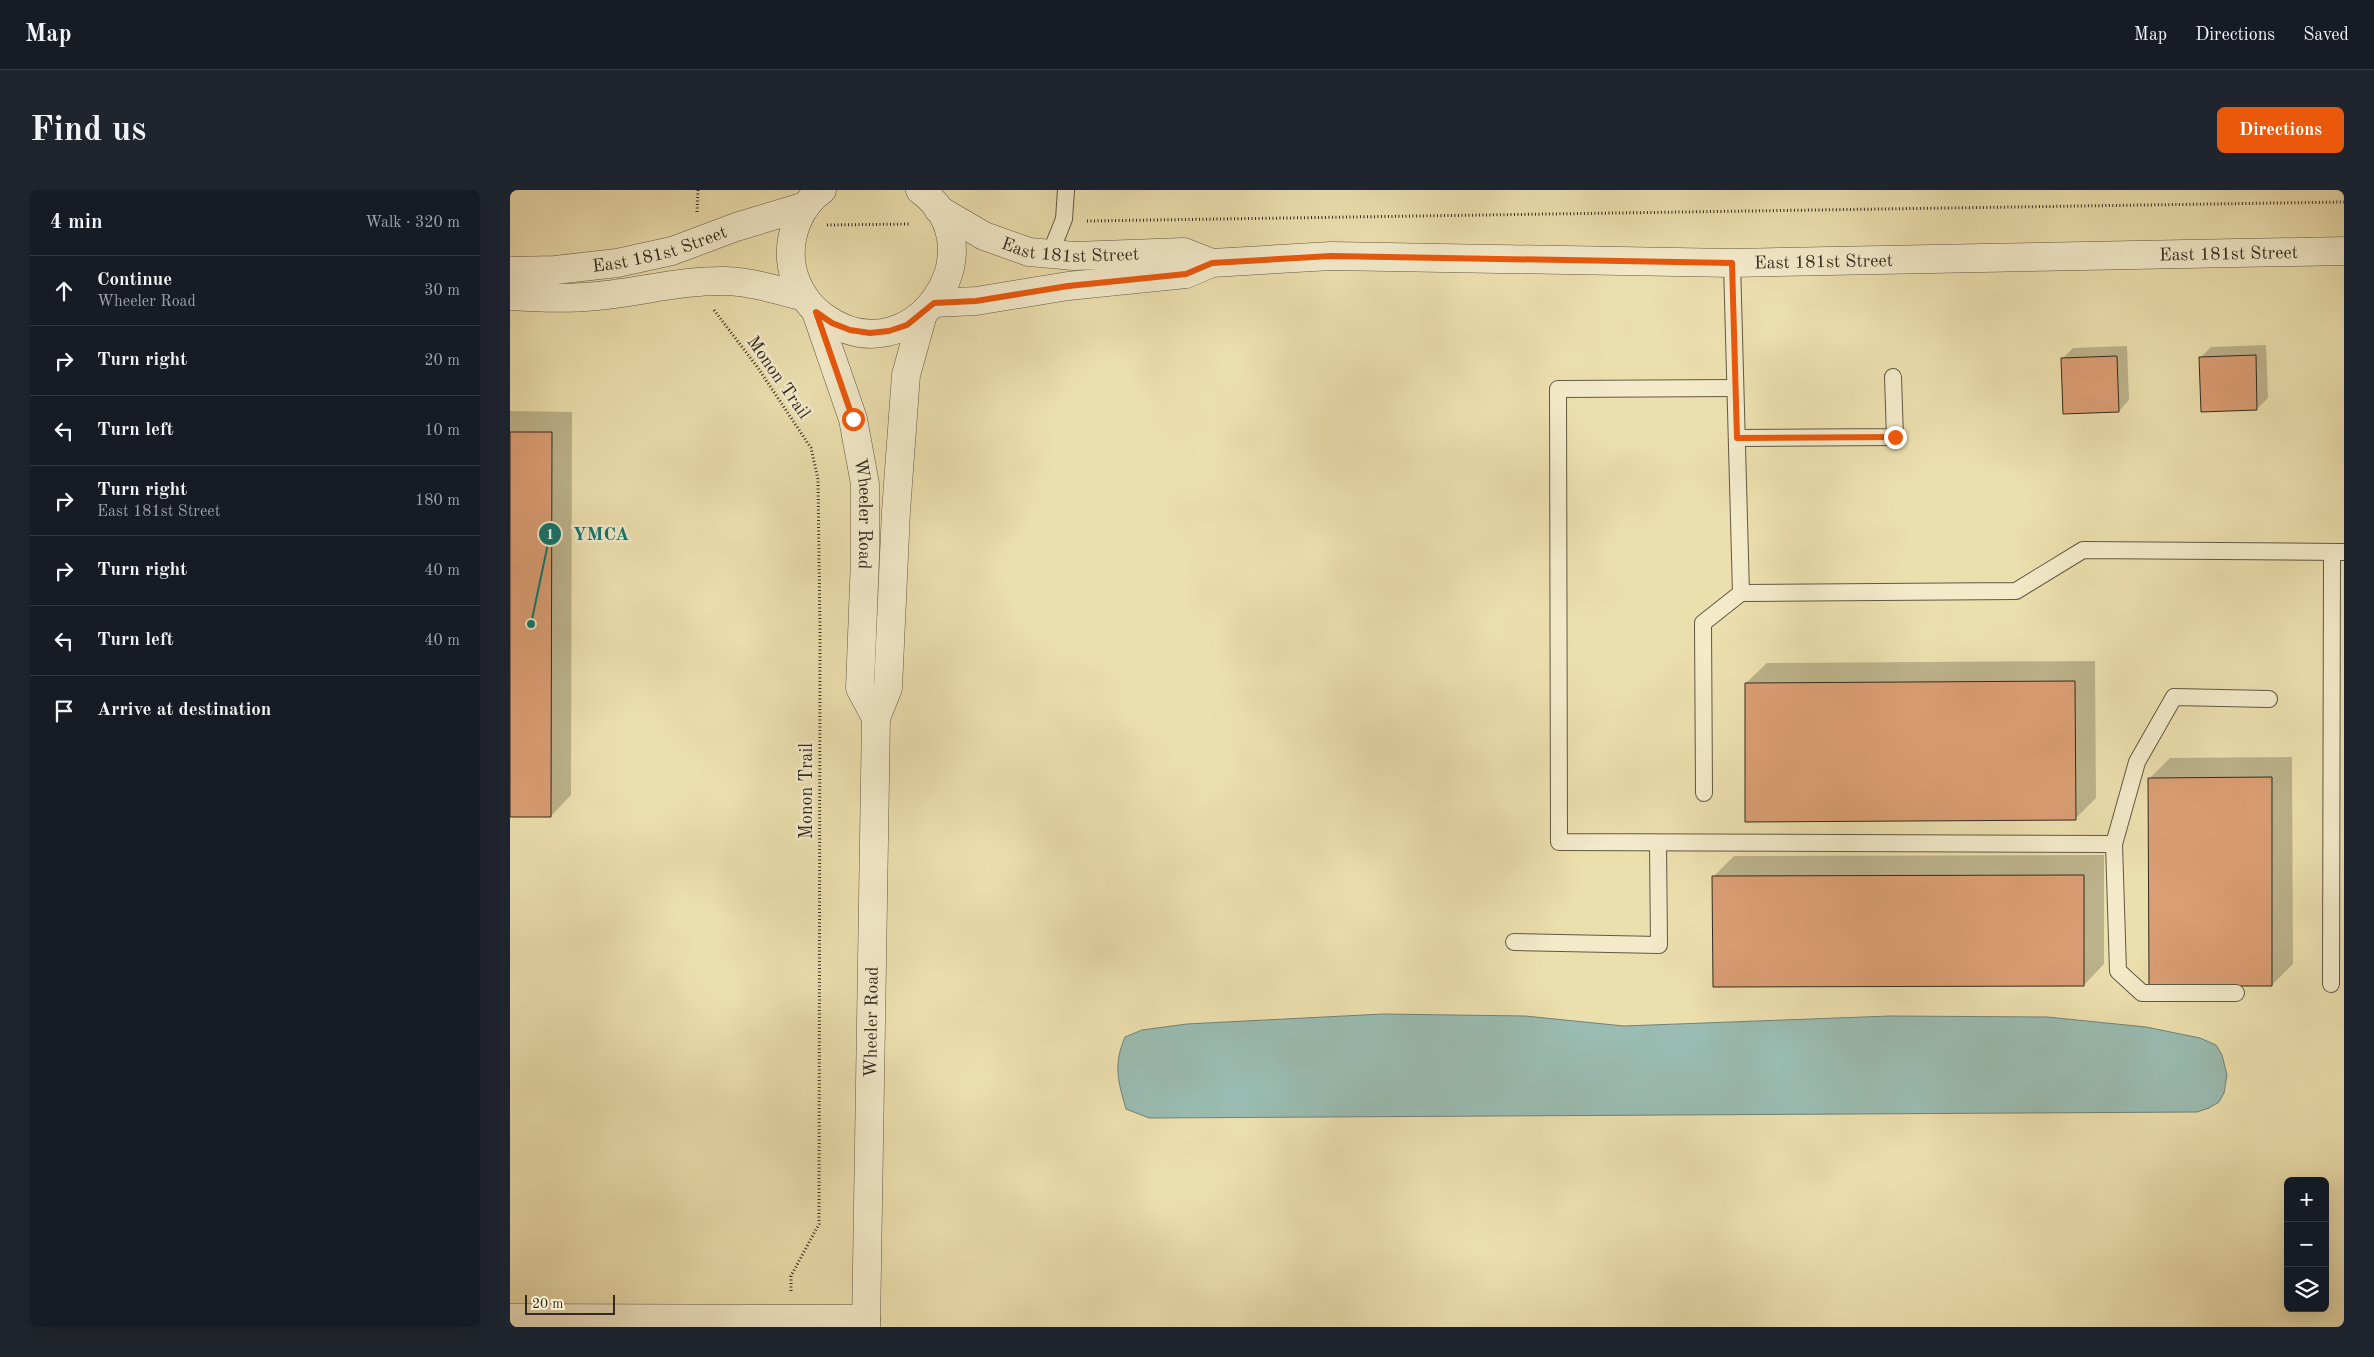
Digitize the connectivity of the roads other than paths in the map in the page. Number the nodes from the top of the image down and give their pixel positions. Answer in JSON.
{"nodes":[{"id":1,"x":1066,"y":190,"type":"edge"},
{"id":2,"x":812,"y":201,"type":"edge"},
{"id":3,"x":930,"y":201,"type":"edge"},
{"id":4,"x":2344,"y":251,"type":"edge"},
{"id":5,"x":1050,"y":254,"type":"junction"},
{"id":6,"x":1212,"y":263,"type":"junction"},
{"id":7,"x":1732,"y":263,"type":"junction"},
{"id":8,"x":510,"y":271,"type":"edge"},
{"id":9,"x":510,"y":296,"type":"edge"},
{"id":10,"x":810,"y":304,"type":"junction"},
{"id":11,"x":929,"y":308,"type":"junction"},
{"id":12,"x":1894,"y":377,"type":"dead end"},
{"id":13,"x":1736,"y":388,"type":"junction"},
{"id":14,"x":1737,"y":438,"type":"junction"},
{"id":15,"x":2338,"y":552,"type":"edge"},
{"id":16,"x":1741,"y":593,"type":"junction"},
{"id":17,"x":2269,"y":699,"type":"dead end"},
{"id":18,"x":876,"y":718,"type":"junction"},
{"id":19,"x":1704,"y":793,"type":"dead end"},
{"id":20,"x":1658,"y":843,"type":"junction"},
{"id":21,"x":2114,"y":844,"type":"junction"},
{"id":22,"x":1514,"y":942,"type":"dead end"},
{"id":23,"x":2330,"y":984,"type":"dead end"},
{"id":24,"x":2236,"y":993,"type":"dead end"},
{"id":25,"x":510,"y":1318,"type":"edge"},
{"id":26,"x":866,"y":1323,"type":"edge"}],
"edges":[{"from":1,"to":5,"type":"lane"},
{"from":2,"to":8,"type":"street","name":"East 181st Street"},
{"from":2,"to":10,"type":"street"},
{"from":3,"to":5,"type":"street","name":"East 181st Street"},
{"from":3,"to":11,"type":"street"},
{"from":4,"to":7,"type":"street","name":"East 181st Street"},
{"from":5,"to":6,"type":"street","name":"East 181st Street"},
{"from":6,"to":7,"type":"street","name":"East 181st Street"},
{"from":6,"to":11,"type":"street","name":"East 181st Street"},
{"from":7,"to":13,"type":"lane"},
{"from":9,"to":10,"type":"street","name":"East 181st Street"},
{"from":10,"to":11,"type":"street"},
{"from":10,"to":18,"type":"street","name":"Wheeler Road"},
{"from":11,"to":18,"type":"street","name":"Wheeler Road"},
{"from":12,"to":14,"type":"lane"},
{"from":13,"to":14,"type":"lane"},
{"from":13,"to":20,"type":"lane"},
{"from":14,"to":16,"type":"lane"},
{"from":15,"to":16,"type":"lane"},
{"from":15,"to":23,"type":"lane"},
{"from":16,"to":19,"type":"lane"},
{"from":17,"to":21,"type":"lane"},
{"from":18,"to":26,"type":"street","name":"Wheeler Road"},
{"from":20,"to":21,"type":"lane"},
{"from":20,"to":22,"type":"lane"},
{"from":21,"to":24,"type":"lane"},
{"from":25,"to":26,"type":"street"}]}
